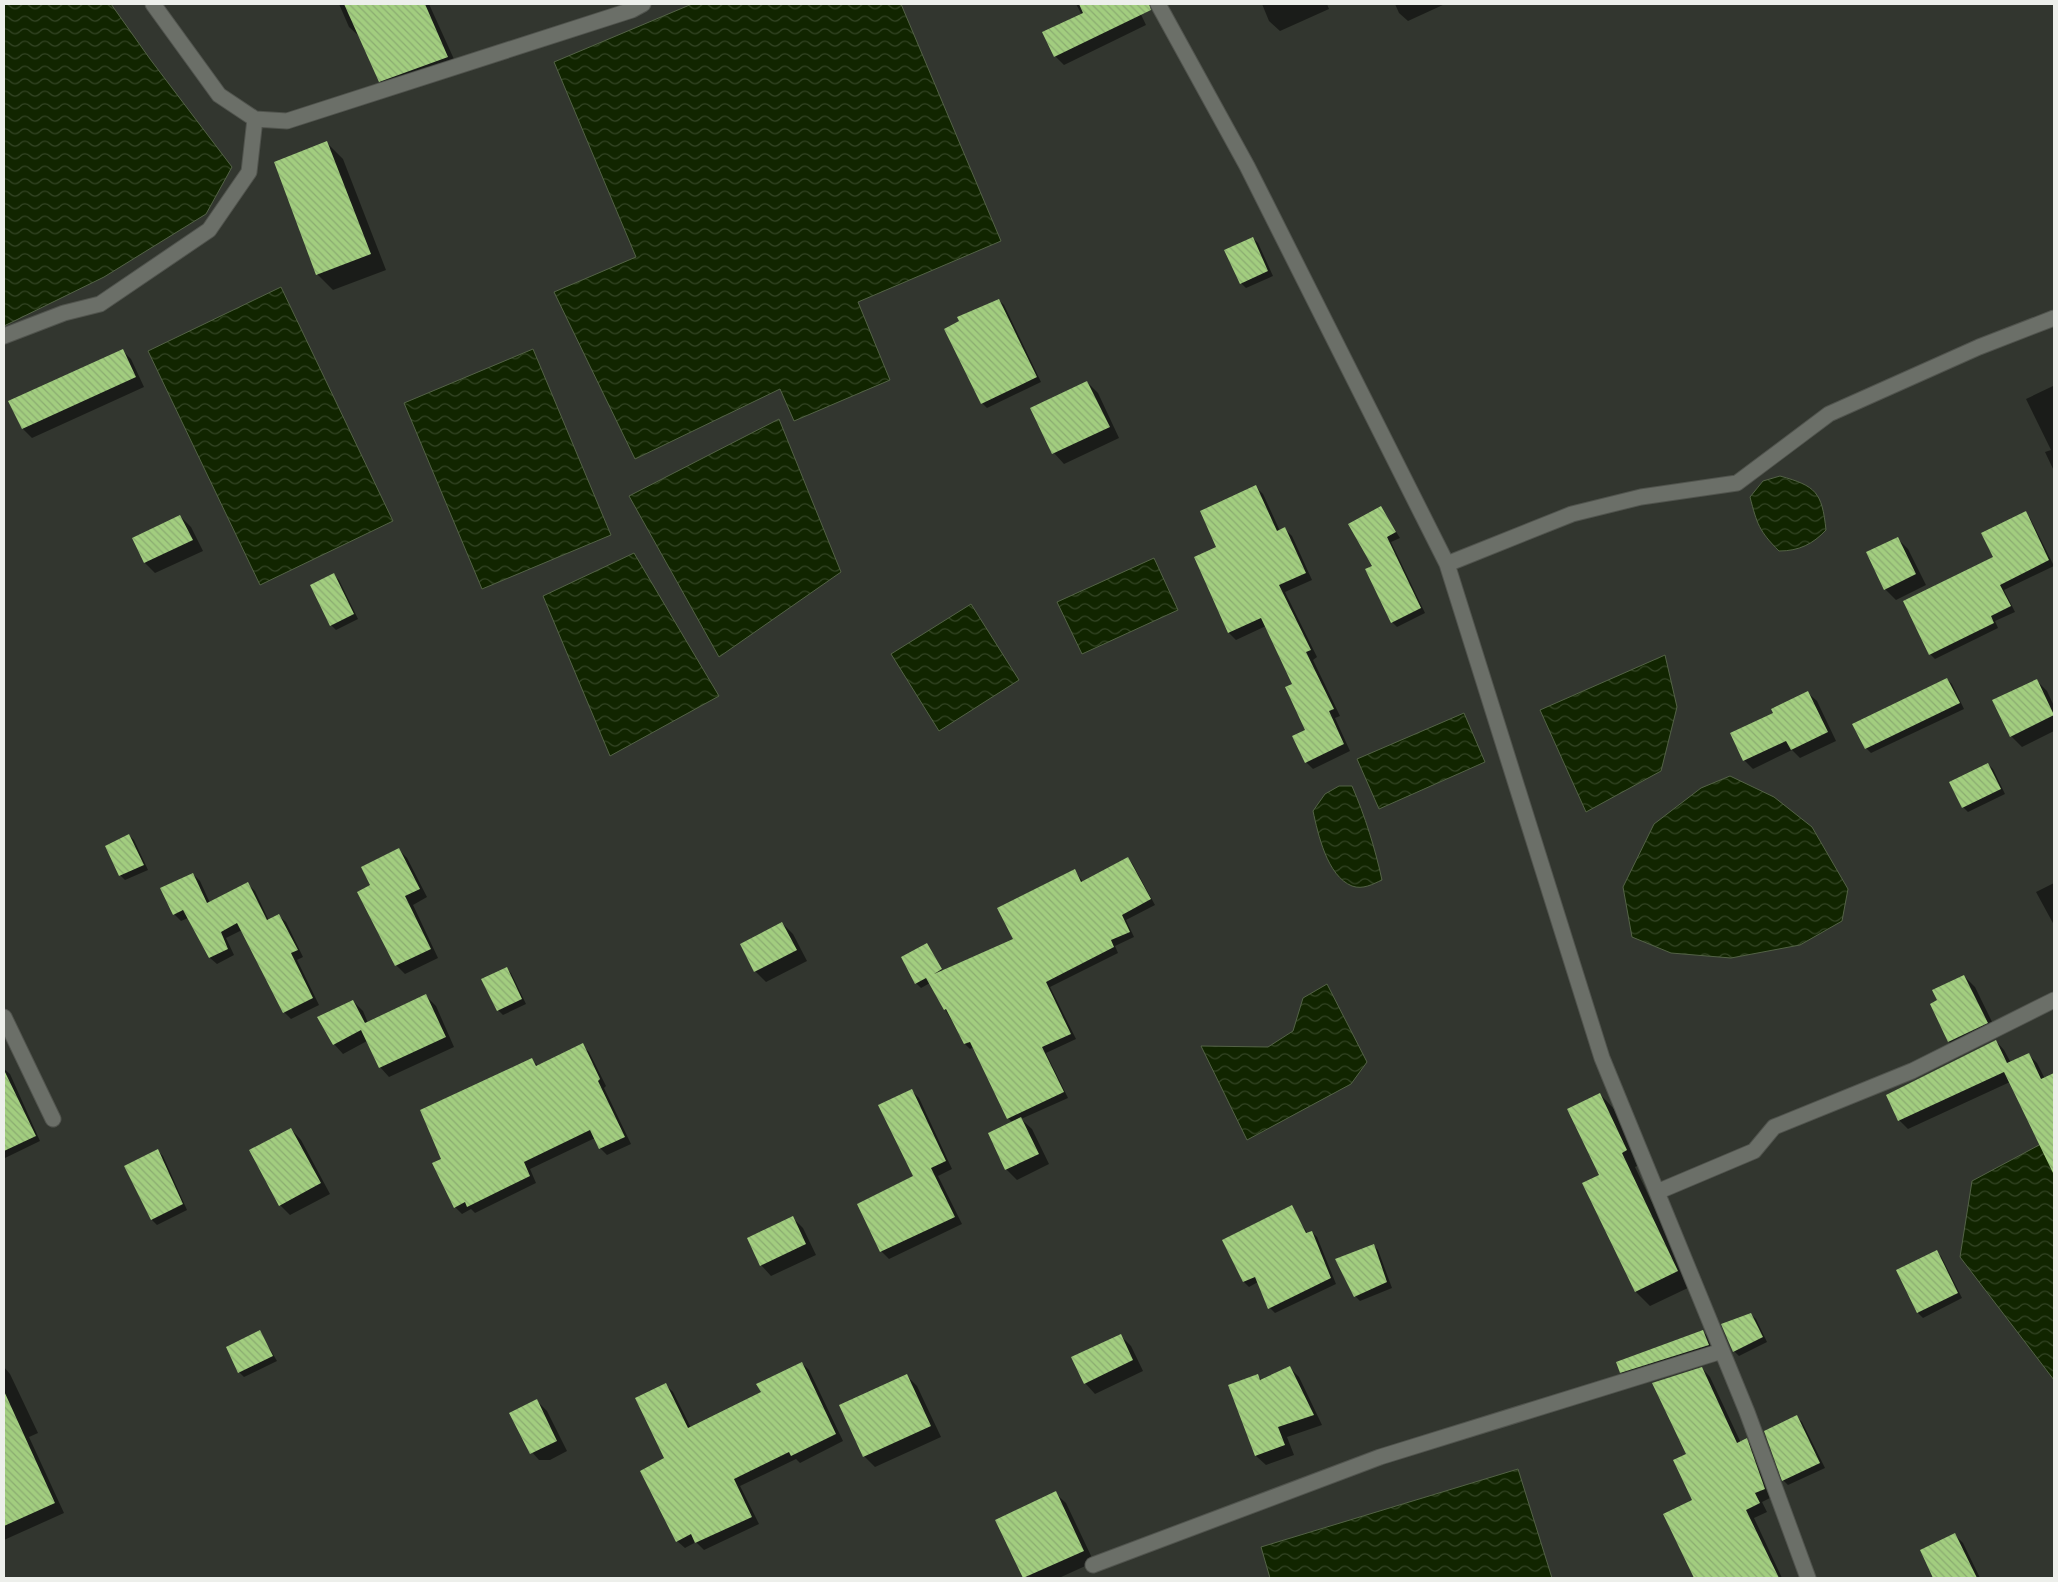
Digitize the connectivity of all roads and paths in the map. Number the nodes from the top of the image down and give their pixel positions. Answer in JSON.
{"nodes":[{"id":1,"x":153,"y":4,"type":"edge"},
{"id":2,"x":643,"y":4,"type":"edge"},
{"id":3,"x":1158,"y":4,"type":"edge"},
{"id":4,"x":255,"y":120,"type":"junction"},
{"id":5,"x":2054,"y":318,"type":"edge"},
{"id":6,"x":4,"y":336,"type":"edge"},
{"id":7,"x":1447,"y":564,"type":"junction"},
{"id":8,"x":2054,"y":1000,"type":"edge"},
{"id":9,"x":4,"y":1017,"type":"edge"},
{"id":10,"x":53,"y":1119,"type":"dead end"},
{"id":11,"x":1657,"y":1192,"type":"junction"},
{"id":12,"x":1722,"y":1351,"type":"junction"},
{"id":13,"x":1093,"y":1565,"type":"dead end"},
{"id":14,"x":1808,"y":1578,"type":"edge"}],
"edges":[{"from":1,"to":4,"type":"street"},
{"from":2,"to":4,"type":"street"},
{"from":3,"to":7,"type":"street"},
{"from":4,"to":6,"type":"street"},
{"from":5,"to":7,"type":"street"},
{"from":7,"to":11,"type":"street"},
{"from":8,"to":11,"type":"street"},
{"from":9,"to":10,"type":"street"},
{"from":11,"to":12,"type":"street"},
{"from":12,"to":13,"type":"street"},
{"from":12,"to":14,"type":"street"}]}
